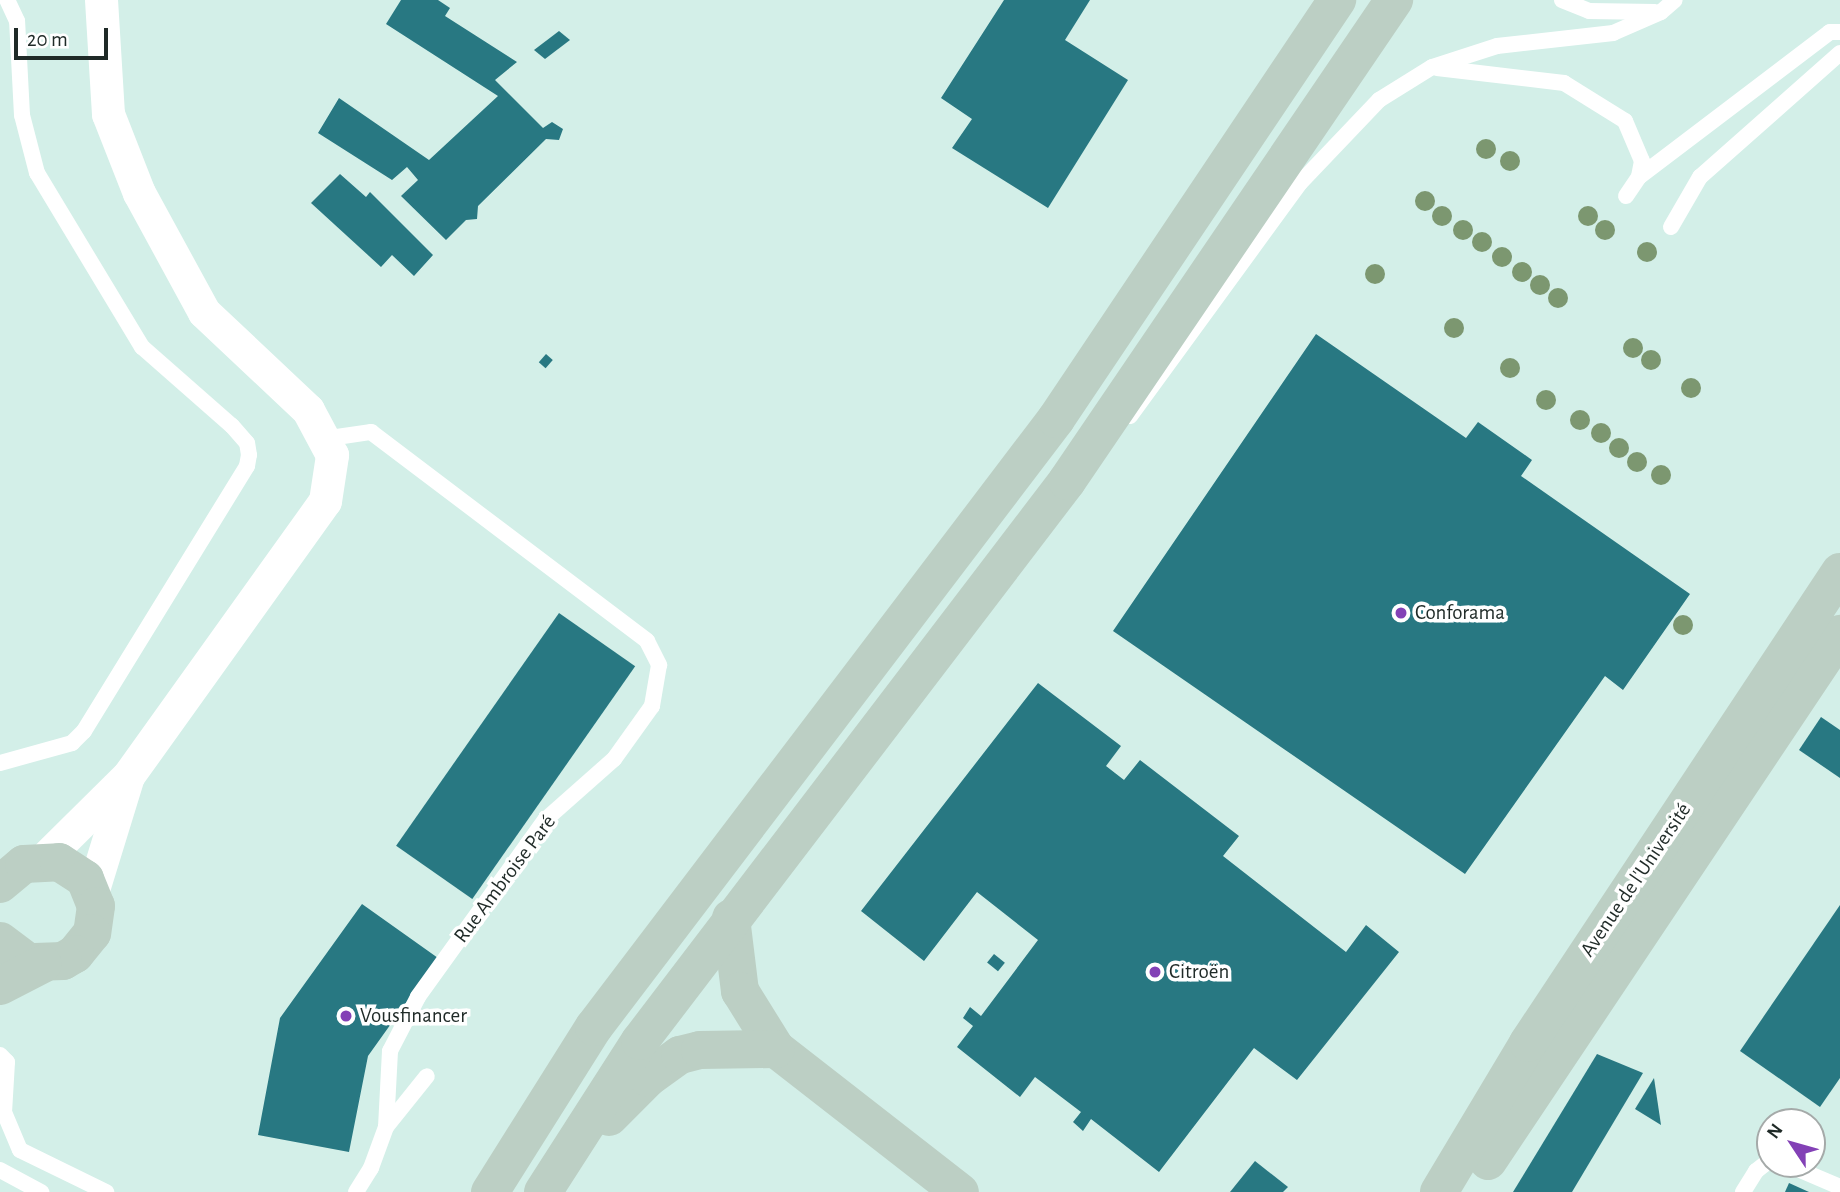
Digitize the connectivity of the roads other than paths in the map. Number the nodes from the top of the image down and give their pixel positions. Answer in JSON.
{"nodes":[{"id":1,"x":8,"y":0,"type":"edge"},
{"id":2,"x":101,"y":0,"type":"edge"},
{"id":3,"x":1337,"y":0,"type":"edge"},
{"id":4,"x":1394,"y":0,"type":"edge"},
{"id":5,"x":1562,"y":0,"type":"edge"},
{"id":6,"x":1675,"y":0,"type":"edge"},
{"id":7,"x":1661,"y":12,"type":"junction"},
{"id":8,"x":1840,"y":32,"type":"edge"},
{"id":9,"x":1840,"y":53,"type":"edge"},
{"id":10,"x":1432,"y":67,"type":"junction"},
{"id":11,"x":1639,"y":177,"type":"junction"},
{"id":12,"x":1626,"y":195,"type":"dead end"},
{"id":13,"x":1671,"y":227,"type":"dead end"},
{"id":14,"x":323,"y":439,"type":"junction"},
{"id":15,"x":1067,"y":481,"type":"junction"},
{"id":16,"x":1840,"y":572,"type":"edge"},
{"id":17,"x":1840,"y":634,"type":"edge"},
{"id":18,"x":0,"y":762,"type":"edge"},
{"id":19,"x":128,"y":776,"type":"junction"},
{"id":20,"x":1685,"y":836,"type":"junction"},
{"id":21,"x":17,"y":866,"type":"edge"},
{"id":22,"x":92,"y":892,"type":"junction"},
{"id":23,"x":731,"y":918,"type":"junction"},
{"id":24,"x":0,"y":941,"type":"edge"},
{"id":25,"x":43,"y":964,"type":"junction"},
{"id":26,"x":0,"y":986,"type":"edge"},
{"id":27,"x":776,"y":1049,"type":"junction"},
{"id":28,"x":0,"y":1055,"type":"edge"},
{"id":29,"x":427,"y":1076,"type":"dead end"},
{"id":30,"x":386,"y":1127,"type":"junction"},
{"id":31,"x":0,"y":1170,"type":"edge"},
{"id":32,"x":1756,"y":1171,"type":"edge"},
{"id":33,"x":1819,"y":1178,"type":"edge"},
{"id":34,"x":550,"y":1180,"type":"edge"},
{"id":35,"x":1840,"y":1187,"type":"edge"},
{"id":36,"x":41,"y":1192,"type":"edge"},
{"id":37,"x":106,"y":1192,"type":"edge"},
{"id":38,"x":356,"y":1192,"type":"edge"},
{"id":39,"x":490,"y":1192,"type":"edge"},
{"id":40,"x":960,"y":1192,"type":"edge"},
{"id":41,"x":1439,"y":1192,"type":"edge"},
{"id":42,"x":1468,"y":1192,"type":"edge"},
{"id":43,"x":1743,"y":1192,"type":"edge"}],
"edges":[{"from":1,"to":18,"type":"lane"},
{"from":2,"to":14,"type":"street"},
{"from":3,"to":39,"type":"main road"},
{"from":4,"to":15,"type":"main road"},
{"from":5,"to":7,"type":"lane"},
{"from":6,"to":7,"type":"lane"},
{"from":7,"to":10,"type":"lane"},
{"from":8,"to":11,"type":"lane"},
{"from":9,"to":13,"type":"lane"},
{"from":10,"to":11,"type":"lane"},
{"from":10,"to":15,"type":"lane"},
{"from":11,"to":12,"type":"lane"},
{"from":14,"to":19,"type":"street"},
{"from":14,"to":30,"type":"lane","name":"Rue Ambroise Paré"},
{"from":15,"to":23,"type":"main road"},
{"from":16,"to":20,"type":"main road","name":"Avenue de l'Université"},
{"from":17,"to":20,"type":"main road","name":"Avenue de l'Université"},
{"from":19,"to":21,"type":"street"},
{"from":19,"to":22,"type":"street"},
{"from":20,"to":41,"type":"main road","name":"Avenue de l'Université"},
{"from":20,"to":42,"type":"main road","name":"Avenue de l'Université"},
{"from":21,"to":22,"type":"main road"},
{"from":22,"to":25,"type":"main road"},
{"from":23,"to":27,"type":"main road"},
{"from":23,"to":34,"type":"main road"},
{"from":24,"to":25,"type":"main road"},
{"from":25,"to":26,"type":"main road"},
{"from":27,"to":34,"type":"main road"},
{"from":27,"to":40,"type":"main road"},
{"from":28,"to":37,"type":"lane"},
{"from":29,"to":30,"type":"lane"},
{"from":30,"to":38,"type":"lane","name":"Rue Ambroise Paré"},
{"from":31,"to":36,"type":"lane"},
{"from":32,"to":43,"type":"lane"},
{"from":33,"to":35,"type":"lane"}]}
